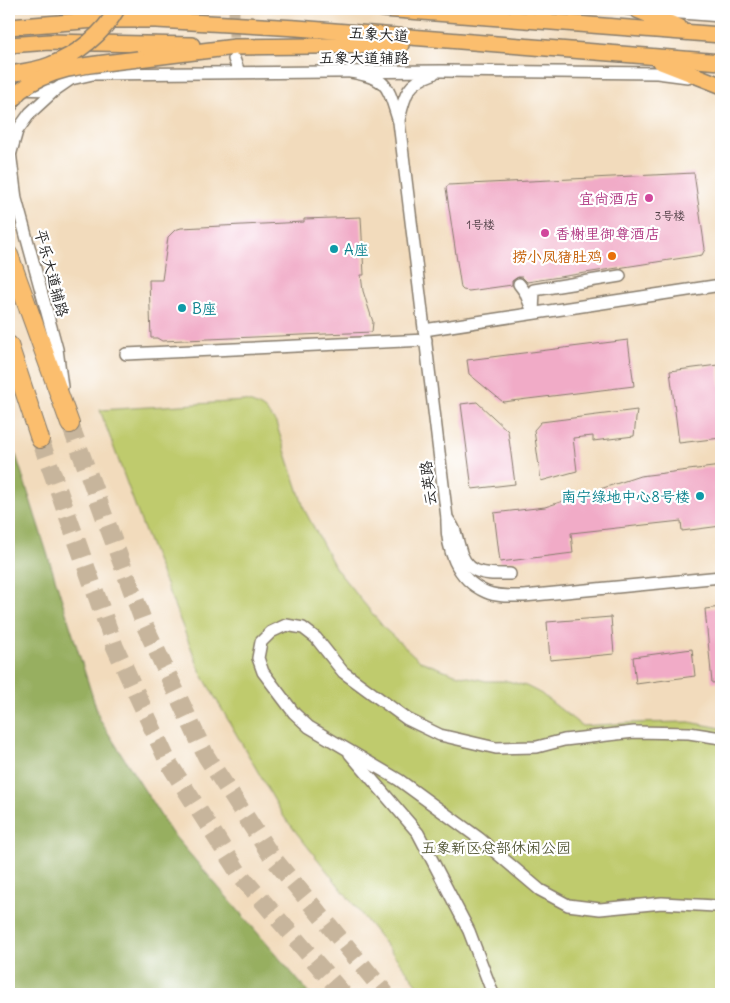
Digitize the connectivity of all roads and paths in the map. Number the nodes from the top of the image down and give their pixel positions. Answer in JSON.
{"nodes":[{"id":1,"x":117,"y":9,"type":"edge"},
{"id":2,"x":383,"y":9,"type":"edge"},
{"id":3,"x":456,"y":9,"type":"edge"},
{"id":4,"x":632,"y":9,"type":"edge"},
{"id":5,"x":721,"y":9,"type":"edge"},
{"id":6,"x":704,"y":15,"type":"junction"},
{"id":7,"x":483,"y":16,"type":"junction"},
{"id":8,"x":721,"y":16,"type":"edge"},
{"id":9,"x":9,"y":27,"type":"edge"},
{"id":10,"x":692,"y":33,"type":"junction"},
{"id":11,"x":721,"y":35,"type":"edge"},
{"id":12,"x":492,"y":43,"type":"junction"},
{"id":13,"x":9,"y":45,"type":"edge"},
{"id":14,"x":235,"y":53,"type":"junction"},
{"id":15,"x":646,"y":56,"type":"junction"},
{"id":16,"x":721,"y":62,"type":"edge"},
{"id":17,"x":442,"y":71,"type":"junction"},
{"id":18,"x":239,"y":72,"type":"junction"},
{"id":19,"x":351,"y":72,"type":"junction"},
{"id":20,"x":9,"y":74,"type":"edge"},
{"id":21,"x":721,"y":85,"type":"edge"},
{"id":22,"x":9,"y":89,"type":"edge"},
{"id":23,"x":55,"y":90,"type":"junction"},
{"id":24,"x":9,"y":106,"type":"edge"},
{"id":25,"x":399,"y":122,"type":"junction"},
{"id":26,"x":10,"y":153,"type":"edge"},
{"id":27,"x":9,"y":255,"type":"edge"},
{"id":28,"x":620,"y":276,"type":"dead end"},
{"id":29,"x":519,"y":284,"type":"dead end"},
{"id":30,"x":720,"y":285,"type":"edge"},
{"id":31,"x":533,"y":313,"type":"junction"},
{"id":32,"x":425,"y":335,"type":"junction"},
{"id":33,"x":9,"y":345,"type":"edge"},
{"id":34,"x":126,"y":354,"type":"dead end"},
{"id":35,"x":68,"y":418,"type":"joint"},
{"id":36,"x":40,"y":439,"type":"tunnel mouth"},
{"id":37,"x":447,"y":518,"type":"junction"},
{"id":38,"x":510,"y":574,"type":"dead end"},
{"id":39,"x":721,"y":577,"type":"edge"},
{"id":40,"x":721,"y":738,"type":"edge"},
{"id":41,"x":346,"y":749,"type":"junction"},
{"id":42,"x":721,"y":907,"type":"edge"},
{"id":43,"x":493,"y":994,"type":"edge"}],
"edges":[{"from":1,"to":20,"type":"main road","bridge":true},
{"from":2,"to":7,"type":"main road","name":"五象大道"},
{"from":3,"to":7,"type":"main road"},
{"from":4,"to":6,"type":"street"},
{"from":4,"to":10,"type":"main road"},
{"from":5,"to":6,"type":"street"},
{"from":6,"to":8,"type":"street"},
{"from":7,"to":10,"type":"main road","name":"五象大道"},
{"from":9,"to":12,"type":"main road","name":"五象大道"},
{"from":10,"to":11,"type":"main road","name":"五象大道"},
{"from":12,"to":14,"type":"main road"},
{"from":12,"to":15,"type":"main road","name":"五象大道"},
{"from":13,"to":14,"type":"main road"},
{"from":14,"to":18,"type":"street"},
{"from":14,"to":24,"type":"main road","bridge":true},
{"from":15,"to":16,"type":"main road","name":"五象大道"},
{"from":15,"to":21,"type":"main road"},
{"from":17,"to":19,"type":"street","name":"五象大道辅路"},
{"from":17,"to":21,"type":"street","name":"五象大道辅路"},
{"from":17,"to":25,"type":"street"},
{"from":18,"to":19,"type":"street","name":"五象大道辅路"},
{"from":18,"to":23,"type":"street","name":"五象大道辅路"},
{"from":19,"to":25,"type":"street"},
{"from":22,"to":23,"type":"street"},
{"from":23,"to":26,"type":"street","name":"五象大道辅路"},
{"from":25,"to":32,"type":"street","name":"云英路"},
{"from":26,"to":35,"type":"street","name":"平乐大道辅路"},
{"from":27,"to":35,"type":"highway"},
{"from":28,"to":31,"type":"street"},
{"from":29,"to":31,"type":"street"},
{"from":30,"to":31,"type":"street"},
{"from":31,"to":32,"type":"street"},
{"from":32,"to":34,"type":"street"},
{"from":32,"to":37,"type":"street","name":"云英路"},
{"from":33,"to":36,"type":"highway"},
{"from":37,"to":38,"type":"street"},
{"from":37,"to":39,"type":"street","name":"云英路"},
{"from":40,"to":41,"type":"street"},
{"from":41,"to":42,"type":"street"},
{"from":41,"to":43,"type":"street"}]}
